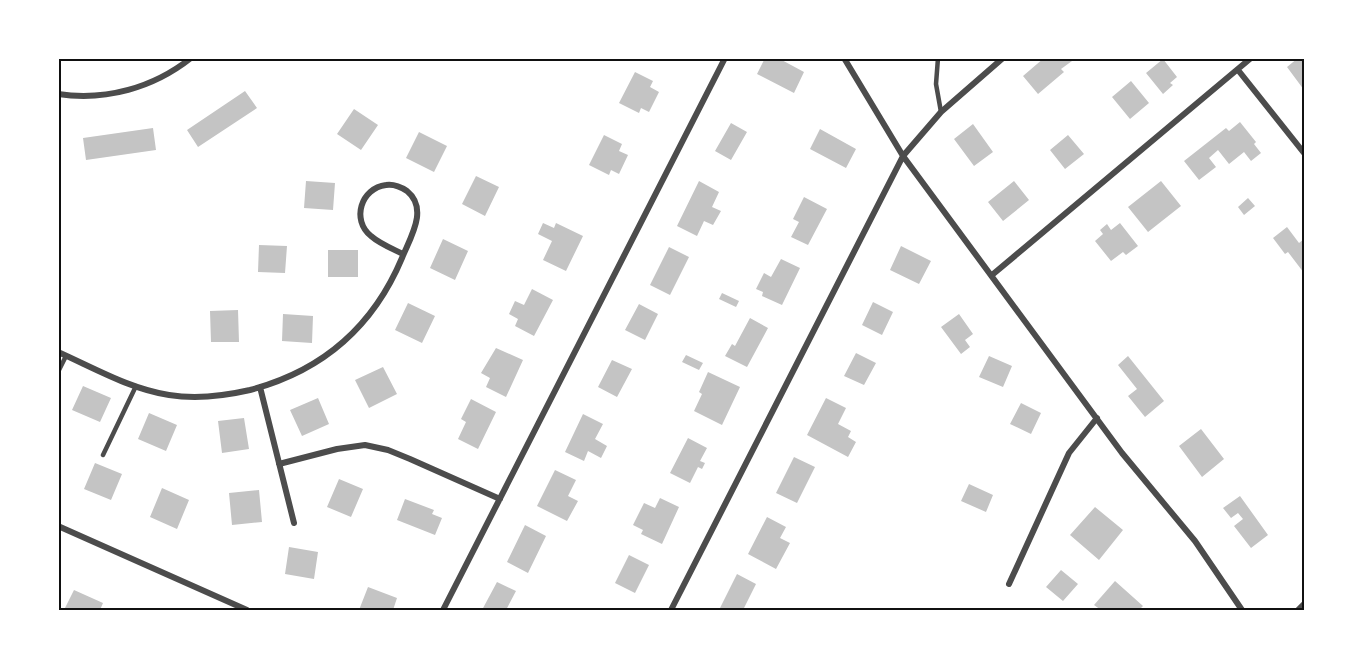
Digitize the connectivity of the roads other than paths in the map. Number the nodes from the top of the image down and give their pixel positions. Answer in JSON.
{"nodes":[{"id":1,"x":191,"y":58,"type":"edge"},
{"id":2,"x":725,"y":58,"type":"edge"},
{"id":3,"x":844,"y":58,"type":"edge"},
{"id":4,"x":938,"y":58,"type":"edge"},
{"id":5,"x":1003,"y":58,"type":"edge"},
{"id":6,"x":1251,"y":58,"type":"edge"},
{"id":7,"x":1238,"y":70,"type":"junction"},
{"id":8,"x":58,"y":94,"type":"edge"},
{"id":9,"x":941,"y":112,"type":"junction"},
{"id":10,"x":1305,"y":153,"type":"edge"},
{"id":11,"x":903,"y":156,"type":"junction"},
{"id":12,"x":403,"y":254,"type":"junction"},
{"id":13,"x":992,"y":275,"type":"junction"},
{"id":14,"x":58,"y":352,"type":"edge"},
{"id":15,"x":66,"y":356,"type":"junction"},
{"id":16,"x":58,"y":372,"type":"edge"},
{"id":17,"x":136,"y":386,"type":"junction"},
{"id":18,"x":260,"y":387,"type":"junction"},
{"id":19,"x":1097,"y":418,"type":"junction"},
{"id":20,"x":103,"y":455,"type":"dead end"},
{"id":21,"x":279,"y":464,"type":"junction"},
{"id":22,"x":500,"y":499,"type":"junction"},
{"id":23,"x":294,"y":523,"type":"dead end"},
{"id":24,"x":58,"y":526,"type":"edge"},
{"id":25,"x":1009,"y":584,"type":"dead end"},
{"id":26,"x":1305,"y":604,"type":"edge"},
{"id":27,"x":247,"y":610,"type":"edge"},
{"id":28,"x":443,"y":610,"type":"edge"},
{"id":29,"x":671,"y":610,"type":"edge"},
{"id":30,"x":1242,"y":610,"type":"edge"},
{"id":31,"x":1298,"y":610,"type":"edge"}],
"edges":[{"from":1,"to":8,"type":"street"},
{"from":2,"to":22,"type":"street"},
{"from":3,"to":11,"type":"street"},
{"from":4,"to":9,"type":"lane"},
{"from":5,"to":9,"type":"street"},
{"from":6,"to":7,"type":"street"},
{"from":7,"to":10,"type":"street"},
{"from":7,"to":13,"type":"street"},
{"from":9,"to":11,"type":"street"},
{"from":11,"to":13,"type":"street"},
{"from":11,"to":29,"type":"street"},
{"from":12,"to":12,"type":"street"},
{"from":12,"to":18,"type":"street"},
{"from":13,"to":19,"type":"street"},
{"from":14,"to":15,"type":"street"},
{"from":15,"to":16,"type":"lane"},
{"from":15,"to":17,"type":"street"},
{"from":17,"to":18,"type":"street"},
{"from":17,"to":20,"type":"lane"},
{"from":18,"to":21,"type":"street"},
{"from":19,"to":25,"type":"street"},
{"from":19,"to":30,"type":"street"},
{"from":21,"to":22,"type":"street"},
{"from":21,"to":23,"type":"street"},
{"from":22,"to":28,"type":"street"},
{"from":24,"to":27,"type":"street"},
{"from":26,"to":31,"type":"street"}]}
